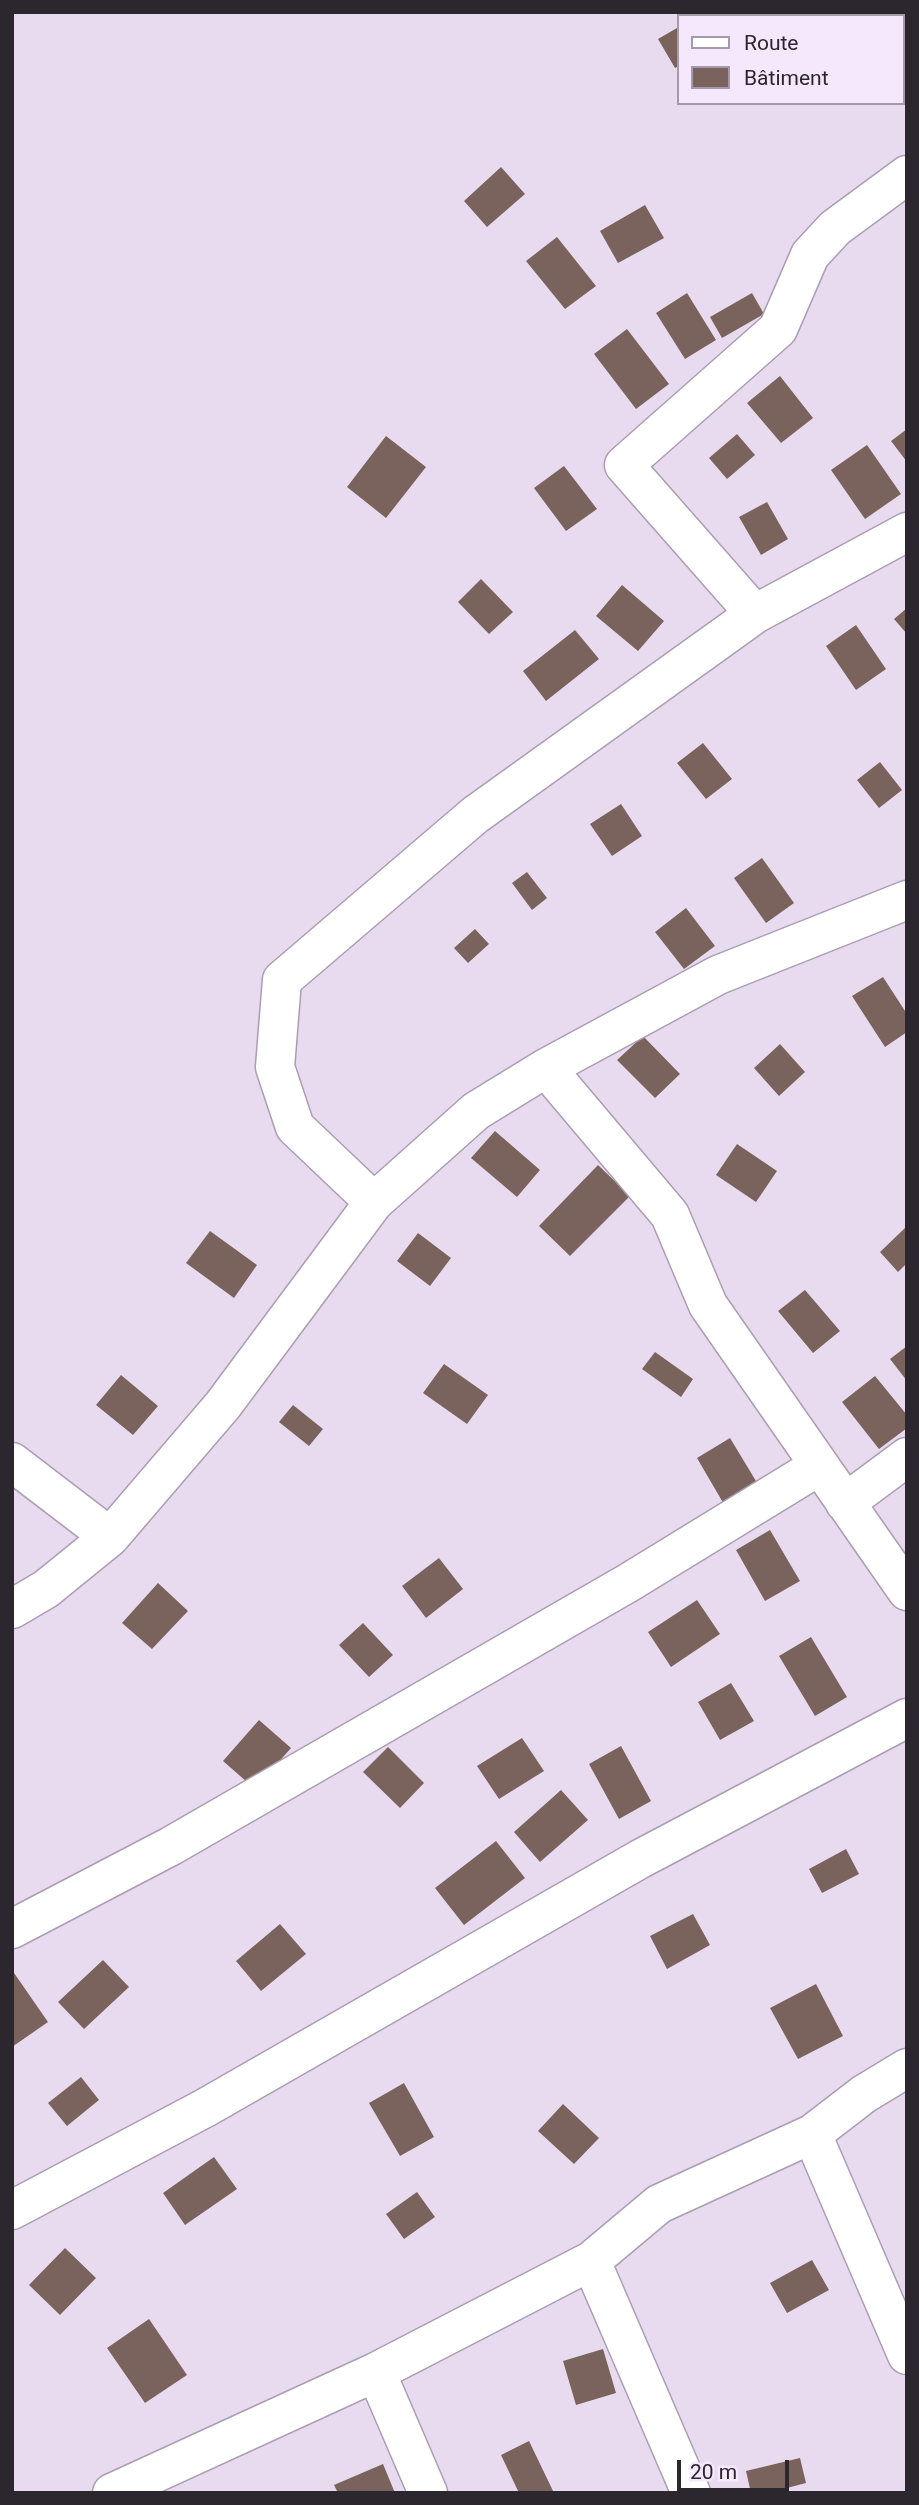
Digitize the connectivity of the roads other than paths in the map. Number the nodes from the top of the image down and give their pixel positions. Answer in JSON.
{"nodes":[{"id":1,"x":907,"y":175,"type":"edge"},
{"id":2,"x":907,"y":532,"type":"edge"},
{"id":3,"x":755,"y":614,"type":"junction"},
{"id":4,"x":906,"y":901,"type":"edge"},
{"id":5,"x":546,"y":1068,"type":"junction"},
{"id":6,"x":374,"y":1202,"type":"junction"},
{"id":7,"x":907,"y":1457,"type":"edge"},
{"id":8,"x":12,"y":1462,"type":"edge"},
{"id":9,"x":819,"y":1466,"type":"junction"},
{"id":10,"x":845,"y":1503,"type":"junction"},
{"id":11,"x":110,"y":1537,"type":"junction"},
{"id":12,"x":907,"y":1591,"type":"edge"},
{"id":13,"x":12,"y":1609,"type":"edge"},
{"id":14,"x":907,"y":1718,"type":"edge"},
{"id":15,"x":12,"y":1929,"type":"edge"},
{"id":16,"x":907,"y":2068,"type":"edge"},
{"id":17,"x":812,"y":2134,"type":"junction"},
{"id":18,"x":12,"y":2210,"type":"edge"},
{"id":19,"x":591,"y":2261,"type":"junction"},
{"id":20,"x":907,"y":2355,"type":"edge"},
{"id":21,"x":376,"y":2372,"type":"junction"},
{"id":22,"x":159,"y":2482,"type":"edge"},
{"id":23,"x":112,"y":2493,"type":"edge"},
{"id":24,"x":428,"y":2493,"type":"edge"},
{"id":25,"x":691,"y":2493,"type":"edge"}],
"edges":[{"from":1,"to":3,"type":"street"},
{"from":2,"to":3,"type":"street"},
{"from":3,"to":6,"type":"street"},
{"from":4,"to":5,"type":"street"},
{"from":5,"to":6,"type":"street"},
{"from":5,"to":9,"type":"street"},
{"from":6,"to":11,"type":"street"},
{"from":7,"to":10,"type":"street"},
{"from":8,"to":11,"type":"street"},
{"from":9,"to":10,"type":"street"},
{"from":9,"to":15,"type":"street"},
{"from":10,"to":12,"type":"street"},
{"from":11,"to":13,"type":"street"},
{"from":14,"to":18,"type":"street"},
{"from":16,"to":17,"type":"street"},
{"from":17,"to":19,"type":"street"},
{"from":17,"to":20,"type":"street"},
{"from":19,"to":21,"type":"street"},
{"from":19,"to":25,"type":"street"},
{"from":21,"to":22,"type":"street"},
{"from":21,"to":24,"type":"street"},
{"from":22,"to":23,"type":"street"}]}
